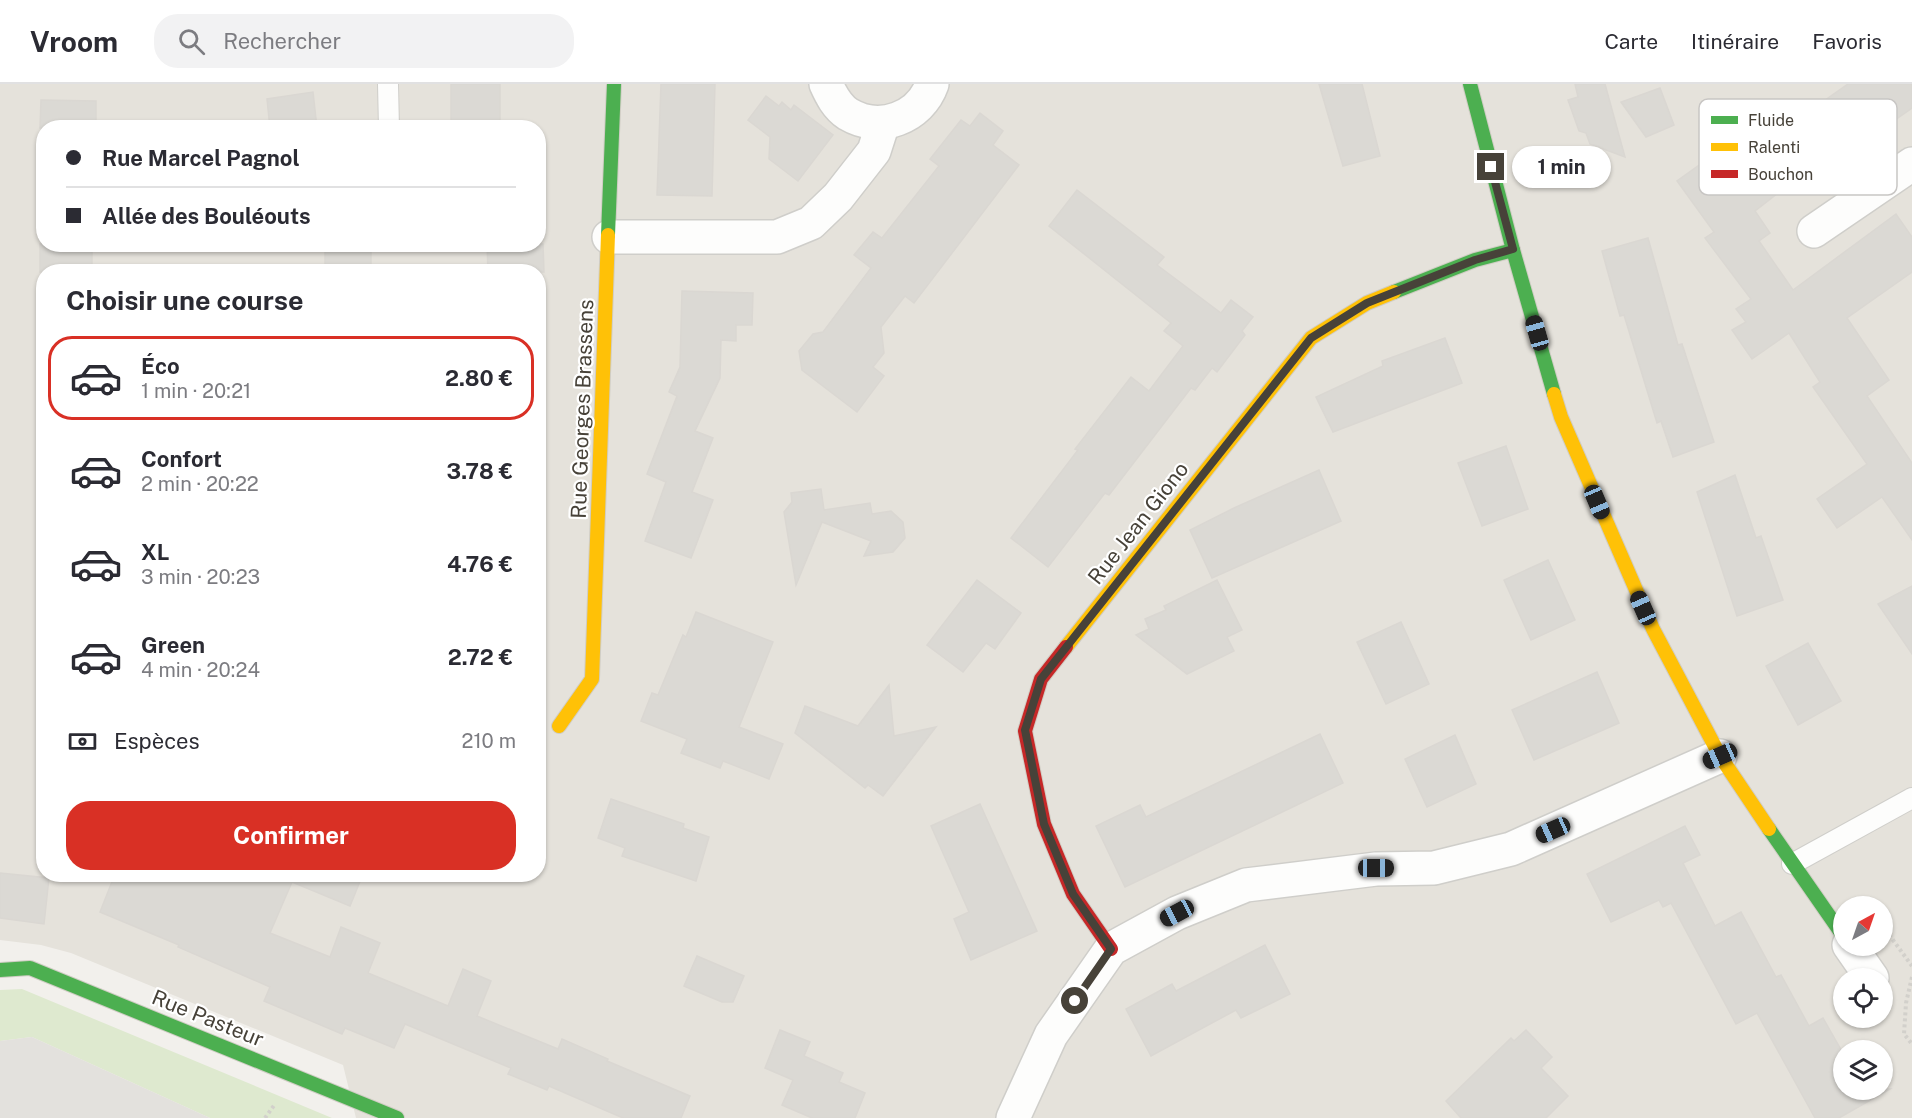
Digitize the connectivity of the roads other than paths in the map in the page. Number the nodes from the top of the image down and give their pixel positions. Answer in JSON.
{"nodes":[{"id":1,"x":388,"y":84,"type":"edge"},
{"id":2,"x":614,"y":84,"type":"edge"},
{"id":3,"x":826,"y":84,"type":"edge"},
{"id":4,"x":932,"y":84,"type":"edge"},
{"id":5,"x":1470,"y":84,"type":"edge"},
{"id":6,"x":389,"y":120,"type":"edge"},
{"id":7,"x":883,"y":123,"type":"junction"},
{"id":8,"x":1912,"y":164,"type":"edge"},
{"id":9,"x":1897,"y":174,"type":"edge"},
{"id":10,"x":1867,"y":195,"type":"edge"},
{"id":11,"x":1814,"y":231,"type":"dead end"},
{"id":12,"x":609,"y":237,"type":"junction"},
{"id":13,"x":1513,"y":249,"type":"junction"},
{"id":14,"x":559,"y":726,"type":"dead end"},
{"id":15,"x":1720,"y":756,"type":"junction"},
{"id":16,"x":1912,"y":798,"type":"edge"},
{"id":17,"x":1792,"y":864,"type":"junction"},
{"id":18,"x":1833,"y":922,"type":"edge"},
{"id":19,"x":1111,"y":949,"type":"junction"},
{"id":20,"x":0,"y":970,"type":"edge"},
{"id":21,"x":397,"y":1118,"type":"edge"},
{"id":22,"x":1013,"y":1118,"type":"edge"}],
"edges":[{"from":1,"to":6,"type":"lane"},
{"from":2,"to":12,"type":"street","name":"Rue Georges Brassens"},
{"from":3,"to":7,"type":"street"},
{"from":4,"to":7,"type":"street"},
{"from":5,"to":13,"type":"street"},
{"from":7,"to":12,"type":"street"},
{"from":8,"to":9,"type":"street"},
{"from":10,"to":11,"type":"street"},
{"from":12,"to":14,"type":"street","name":"Rue Georges Brassens"},
{"from":13,"to":15,"type":"street"},
{"from":13,"to":19,"type":"street","name":"Rue Jean Giono"},
{"from":15,"to":17,"type":"street"},
{"from":15,"to":19,"type":"street"},
{"from":16,"to":17,"type":"lane"},
{"from":17,"to":18,"type":"street"},
{"from":19,"to":22,"type":"street"},
{"from":20,"to":21,"type":"street","name":"Rue Pasteur"}]}
